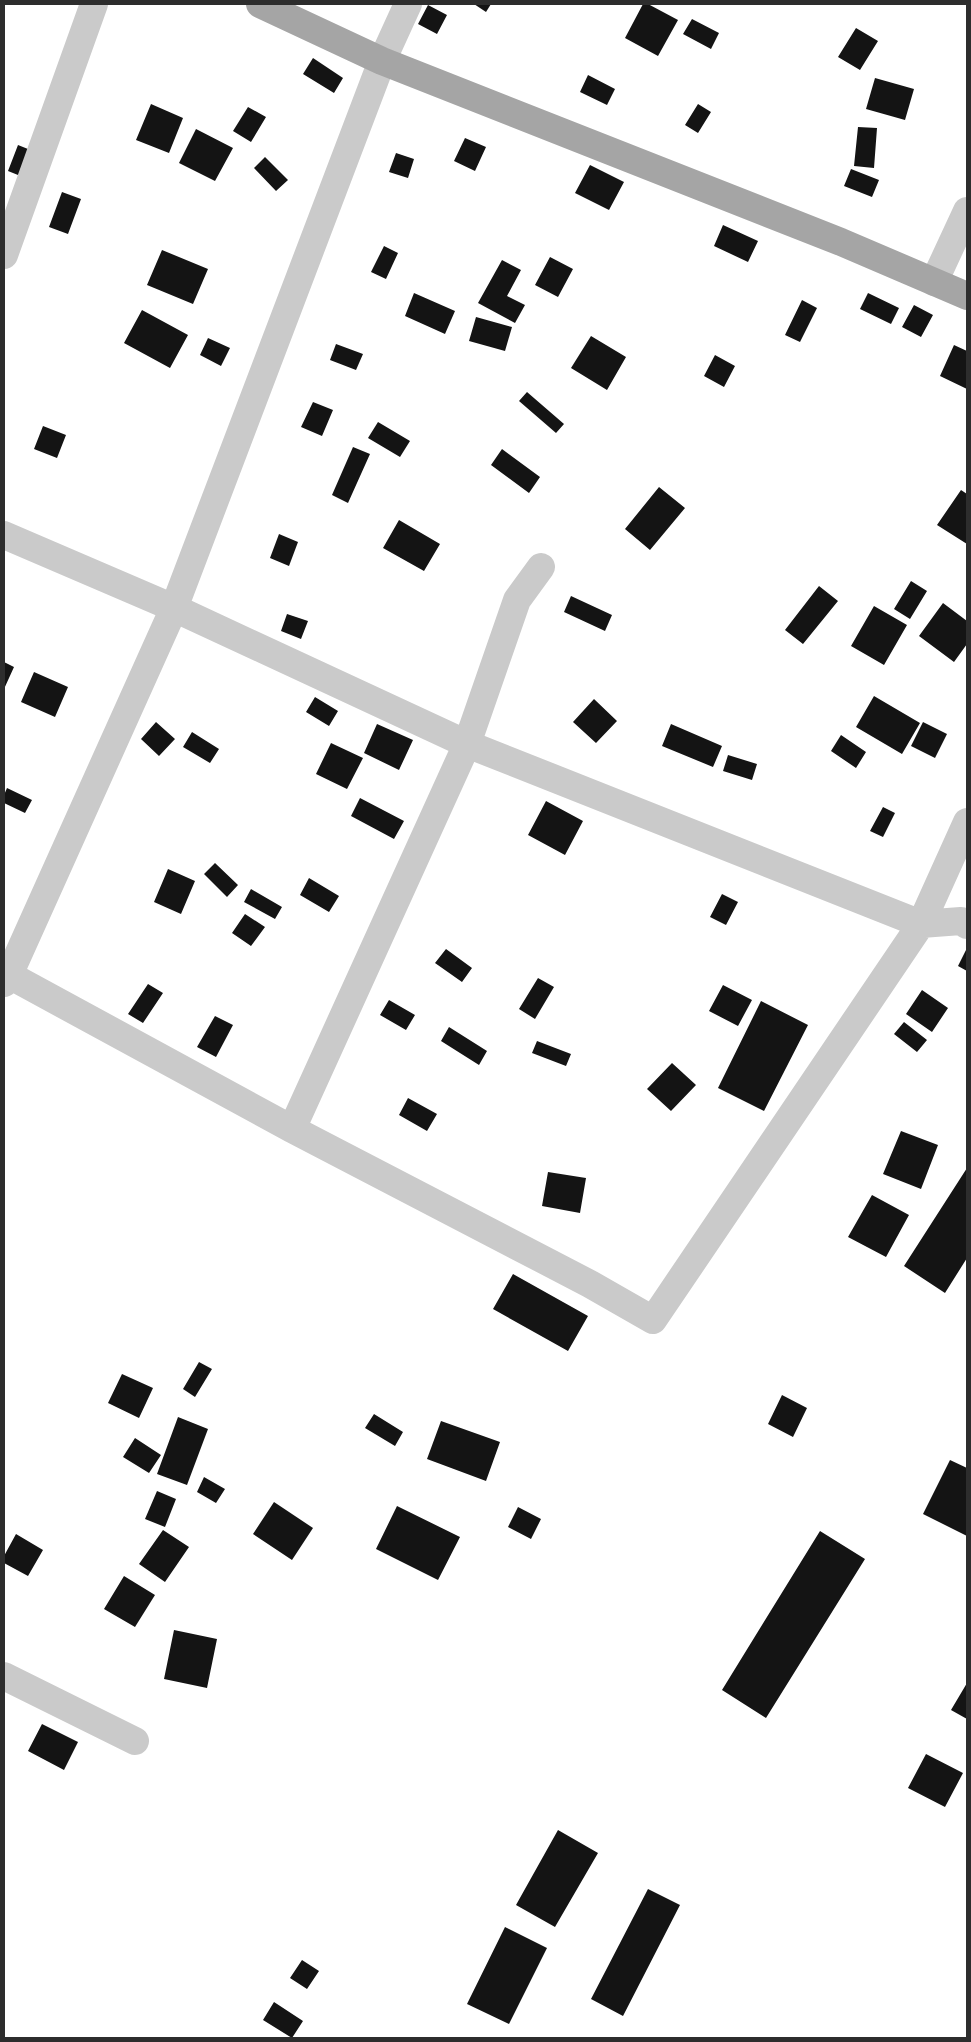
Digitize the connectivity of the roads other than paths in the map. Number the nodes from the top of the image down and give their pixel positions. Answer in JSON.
{"nodes":[{"id":1,"x":94,"y":4,"type":"edge"},
{"id":2,"x":260,"y":4,"type":"edge"},
{"id":3,"x":408,"y":4,"type":"edge"},
{"id":4,"x":382,"y":61,"type":"junction"},
{"id":5,"x":967,"y":211,"type":"edge"},
{"id":6,"x":4,"y":255,"type":"edge"},
{"id":7,"x":934,"y":282,"type":"junction"},
{"id":8,"x":967,"y":296,"type":"edge"},
{"id":9,"x":4,"y":535,"type":"edge"},
{"id":10,"x":541,"y":567,"type":"dead end"},
{"id":11,"x":174,"y":608,"type":"junction"},
{"id":12,"x":466,"y":744,"type":"junction"},
{"id":13,"x":967,"y":822,"type":"edge"},
{"id":14,"x":921,"y":924,"type":"junction"},
{"id":15,"x":967,"y":925,"type":"edge"},
{"id":16,"x":6,"y":979,"type":"edge"},
{"id":17,"x":292,"y":1129,"type":"junction"},
{"id":18,"x":4,"y":1676,"type":"edge"},
{"id":19,"x":134,"y":1741,"type":"dead end"}],
"edges":[{"from":1,"to":6,"type":"street"},
{"from":2,"to":4,"type":"main road"},
{"from":3,"to":4,"type":"street"},
{"from":4,"to":7,"type":"main road"},
{"from":4,"to":11,"type":"street"},
{"from":5,"to":7,"type":"street"},
{"from":7,"to":8,"type":"main road"},
{"from":9,"to":11,"type":"street"},
{"from":10,"to":12,"type":"street"},
{"from":11,"to":12,"type":"street"},
{"from":11,"to":16,"type":"street"},
{"from":12,"to":14,"type":"street"},
{"from":12,"to":17,"type":"street"},
{"from":13,"to":14,"type":"street"},
{"from":14,"to":15,"type":"street"},
{"from":14,"to":17,"type":"street"},
{"from":16,"to":17,"type":"street"},
{"from":18,"to":19,"type":"street"}]}
